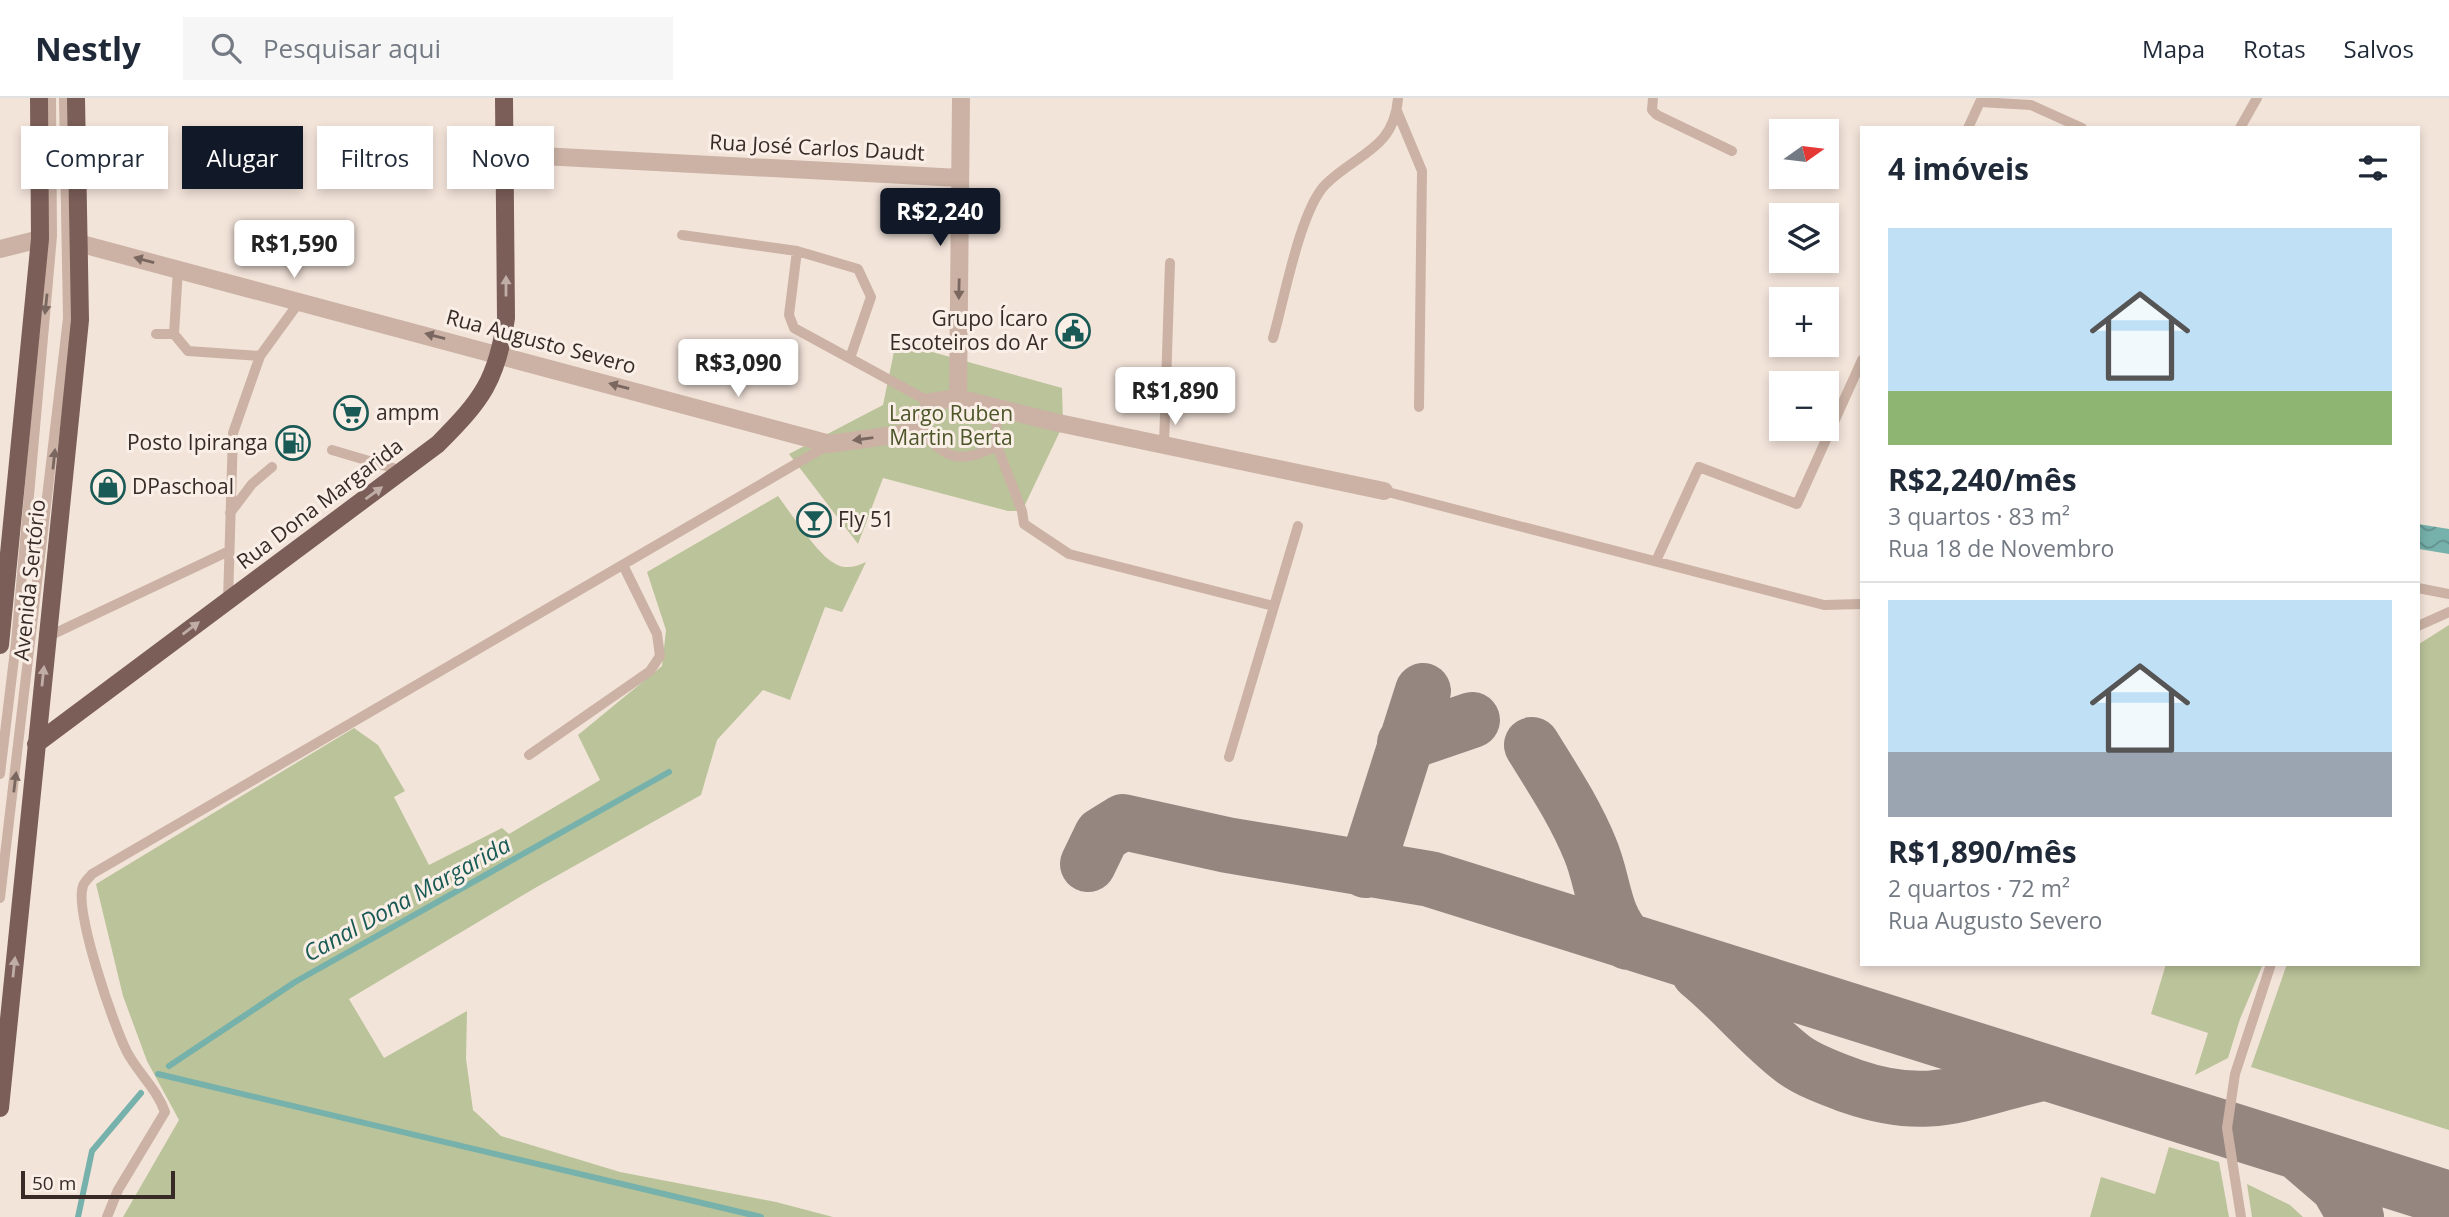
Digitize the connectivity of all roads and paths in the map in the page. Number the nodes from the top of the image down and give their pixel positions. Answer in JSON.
{"nodes":[{"id":1,"x":39,"y":98,"type":"edge"},
{"id":2,"x":51,"y":98,"type":"edge"},
{"id":3,"x":64,"y":98,"type":"edge"},
{"id":4,"x":76,"y":98,"type":"edge"},
{"id":5,"x":504,"y":98,"type":"edge"},
{"id":6,"x":961,"y":98,"type":"edge"},
{"id":7,"x":1398,"y":98,"type":"edge"},
{"id":8,"x":1653,"y":98,"type":"edge"},
{"id":9,"x":2257,"y":98,"type":"edge"},
{"id":10,"x":1397,"y":111,"type":"junction"},
{"id":11,"x":504,"y":126,"type":"edge"},
{"id":12,"x":1969,"y":126,"type":"edge"},
{"id":13,"x":2078,"y":126,"type":"edge"},
{"id":14,"x":2241,"y":126,"type":"edge"},
{"id":15,"x":1732,"y":151,"type":"dead end"},
{"id":16,"x":554,"y":157,"type":"edge"},
{"id":17,"x":960,"y":178,"type":"junction"},
{"id":18,"x":505,"y":189,"type":"edge"},
{"id":19,"x":682,"y":235,"type":"dead end"},
{"id":20,"x":46,"y":237,"type":"junction"},
{"id":21,"x":72,"y":241,"type":"junction"},
{"id":22,"x":0,"y":249,"type":"edge"},
{"id":23,"x":797,"y":251,"type":"junction"},
{"id":24,"x":1170,"y":263,"type":"dead end"},
{"id":25,"x":178,"y":269,"type":"junction"},
{"id":26,"x":300,"y":301,"type":"junction"},
{"id":27,"x":156,"y":334,"type":"dead end"},
{"id":28,"x":174,"y":334,"type":"junction"},
{"id":29,"x":1273,"y":338,"type":"dead end"},
{"id":30,"x":501,"y":354,"type":"junction"},
{"id":31,"x":260,"y":356,"type":"junction"},
{"id":32,"x":850,"y":358,"type":"junction"},
{"id":33,"x":1860,"y":364,"type":"edge"},
{"id":34,"x":958,"y":398,"type":"junction"},
{"id":35,"x":930,"y":401,"type":"junction"},
{"id":36,"x":1419,"y":407,"type":"dead end"},
{"id":37,"x":996,"y":408,"type":"junction"},
{"id":38,"x":921,"y":431,"type":"junction"},
{"id":39,"x":830,"y":444,"type":"junction"},
{"id":40,"x":1164,"y":444,"type":"junction"},
{"id":41,"x":997,"y":446,"type":"junction"},
{"id":42,"x":332,"y":450,"type":"dead end"},
{"id":43,"x":272,"y":467,"type":"dead end"},
{"id":44,"x":403,"y":471,"type":"junction"},
{"id":45,"x":1384,"y":492,"type":"joint"},
{"id":46,"x":230,"y":513,"type":"junction"},
{"id":47,"x":1298,"y":526,"type":"dead end"},
{"id":48,"x":229,"y":551,"type":"junction"},
{"id":49,"x":1656,"y":561,"type":"junction"},
{"id":50,"x":623,"y":565,"type":"junction"},
{"id":51,"x":2420,"y":588,"type":"edge"},
{"id":52,"x":2449,"y":594,"type":"edge"},
{"id":53,"x":228,"y":601,"type":"junction"},
{"id":54,"x":1860,"y":604,"type":"edge"},
{"id":55,"x":1273,"y":606,"type":"junction"},
{"id":56,"x":2449,"y":612,"type":"edge"},
{"id":57,"x":2420,"y":625,"type":"edge"},
{"id":58,"x":47,"y":637,"type":"junction"},
{"id":59,"x":5,"y":645,"type":"edge"},
{"id":60,"x":36,"y":744,"type":"junction"},
{"id":61,"x":529,"y":755,"type":"dead end"},
{"id":62,"x":18,"y":756,"type":"junction"},
{"id":63,"x":1229,"y":757,"type":"dead end"},
{"id":64,"x":0,"y":774,"type":"edge"},
{"id":65,"x":0,"y":898,"type":"edge"},
{"id":66,"x":2270,"y":966,"type":"edge"},
{"id":67,"x":0,"y":1108,"type":"edge"},
{"id":68,"x":107,"y":1217,"type":"edge"},
{"id":69,"x":2241,"y":1217,"type":"edge"}],
"edges":[{"from":1,"to":20,"type":"main road","name":"Avenida Sertório"},
{"from":2,"to":20,"type":"lane"},
{"from":3,"to":21,"type":"lane"},
{"from":4,"to":21,"type":"main road","name":"Avenida Sertório"},
{"from":5,"to":11,"type":"main road","name":"Rua Dona Margarida"},
{"from":6,"to":17,"type":"street"},
{"from":7,"to":10,"type":"lane"},
{"from":8,"to":15,"type":"lane"},
{"from":9,"to":14,"type":"lane"},
{"from":10,"to":29,"type":"lane"},
{"from":10,"to":36,"type":"lane"},
{"from":12,"to":13,"type":"lane"},
{"from":16,"to":17,"type":"street","name":"Rua José Carlos Daudt"},
{"from":17,"to":34,"type":"street","one_way":true},
{"from":30,"to":18,"type":"main road","name":"Rua Dona Margarida","one_way":true},
{"from":19,"to":23,"type":"lane"},
{"from":20,"to":22,"type":"street"},
{"from":20,"to":59,"type":"main road","name":"Avenida Sertório","one_way":true},
{"from":25,"to":21,"type":"street","name":"Rua Augusto Severo","one_way":true},
{"from":21,"to":58,"type":"main road","name":"Avenida Sertório"},
{"from":62,"to":21,"type":"lane","one_way":true},
{"from":23,"to":32,"type":"lane"},
{"from":23,"to":32,"type":"lane"},
{"from":24,"to":40,"type":"lane"},
{"from":25,"to":26,"type":"street","name":"Rua Augusto Severo"},
{"from":25,"to":28,"type":"lane"},
{"from":30,"to":26,"type":"street","name":"Rua Augusto Severo","one_way":true},
{"from":26,"to":31,"type":"lane"},
{"from":27,"to":28,"type":"lane"},
{"from":28,"to":31,"type":"lane"},
{"from":39,"to":30,"type":"street","name":"Rua Augusto Severo","one_way":true},
{"from":30,"to":44,"type":"main road","name":"Rua Dona Margarida"},
{"from":31,"to":46,"type":"lane"},
{"from":32,"to":35,"type":"lane"},
{"from":33,"to":49,"type":"lane"},
{"from":34,"to":35,"type":"street"},
{"from":34,"to":37,"type":"street"},
{"from":35,"to":38,"type":"street"},
{"from":37,"to":40,"type":"street"},
{"from":37,"to":41,"type":"lane"},
{"from":38,"to":39,"type":"street","name":"Rua Augusto Severo","one_way":true},
{"from":38,"to":41,"type":"lane"},
{"from":39,"to":50,"type":"lane"},
{"from":40,"to":45,"type":"street"},
{"from":41,"to":55,"type":"lane"},
{"from":42,"to":44,"type":"lane"},
{"from":43,"to":46,"type":"lane"},
{"from":53,"to":44,"type":"main road","name":"Rua Dona Margarida","one_way":true},
{"from":45,"to":49,"type":"lane"},
{"from":46,"to":48,"type":"lane"},
{"from":47,"to":55,"type":"lane"},
{"from":48,"to":53,"type":"lane"},
{"from":48,"to":58,"type":"lane"},
{"from":49,"to":54,"type":"lane"},
{"from":50,"to":61,"type":"lane"},
{"from":50,"to":68,"type":"lane"},
{"from":51,"to":52,"type":"lane"},
{"from":60,"to":53,"type":"main road","name":"Rua Dona Margarida","one_way":true},
{"from":55,"to":63,"type":"lane"},
{"from":56,"to":57,"type":"lane"},
{"from":60,"to":58,"type":"main road","name":"Avenida Sertório","one_way":true},
{"from":59,"to":64,"type":"lane"},
{"from":60,"to":62,"type":"lane"},
{"from":67,"to":60,"type":"main road","name":"Avenida Sertório","one_way":true},
{"from":65,"to":62,"type":"lane","one_way":true},
{"from":66,"to":69,"type":"lane"}]}
